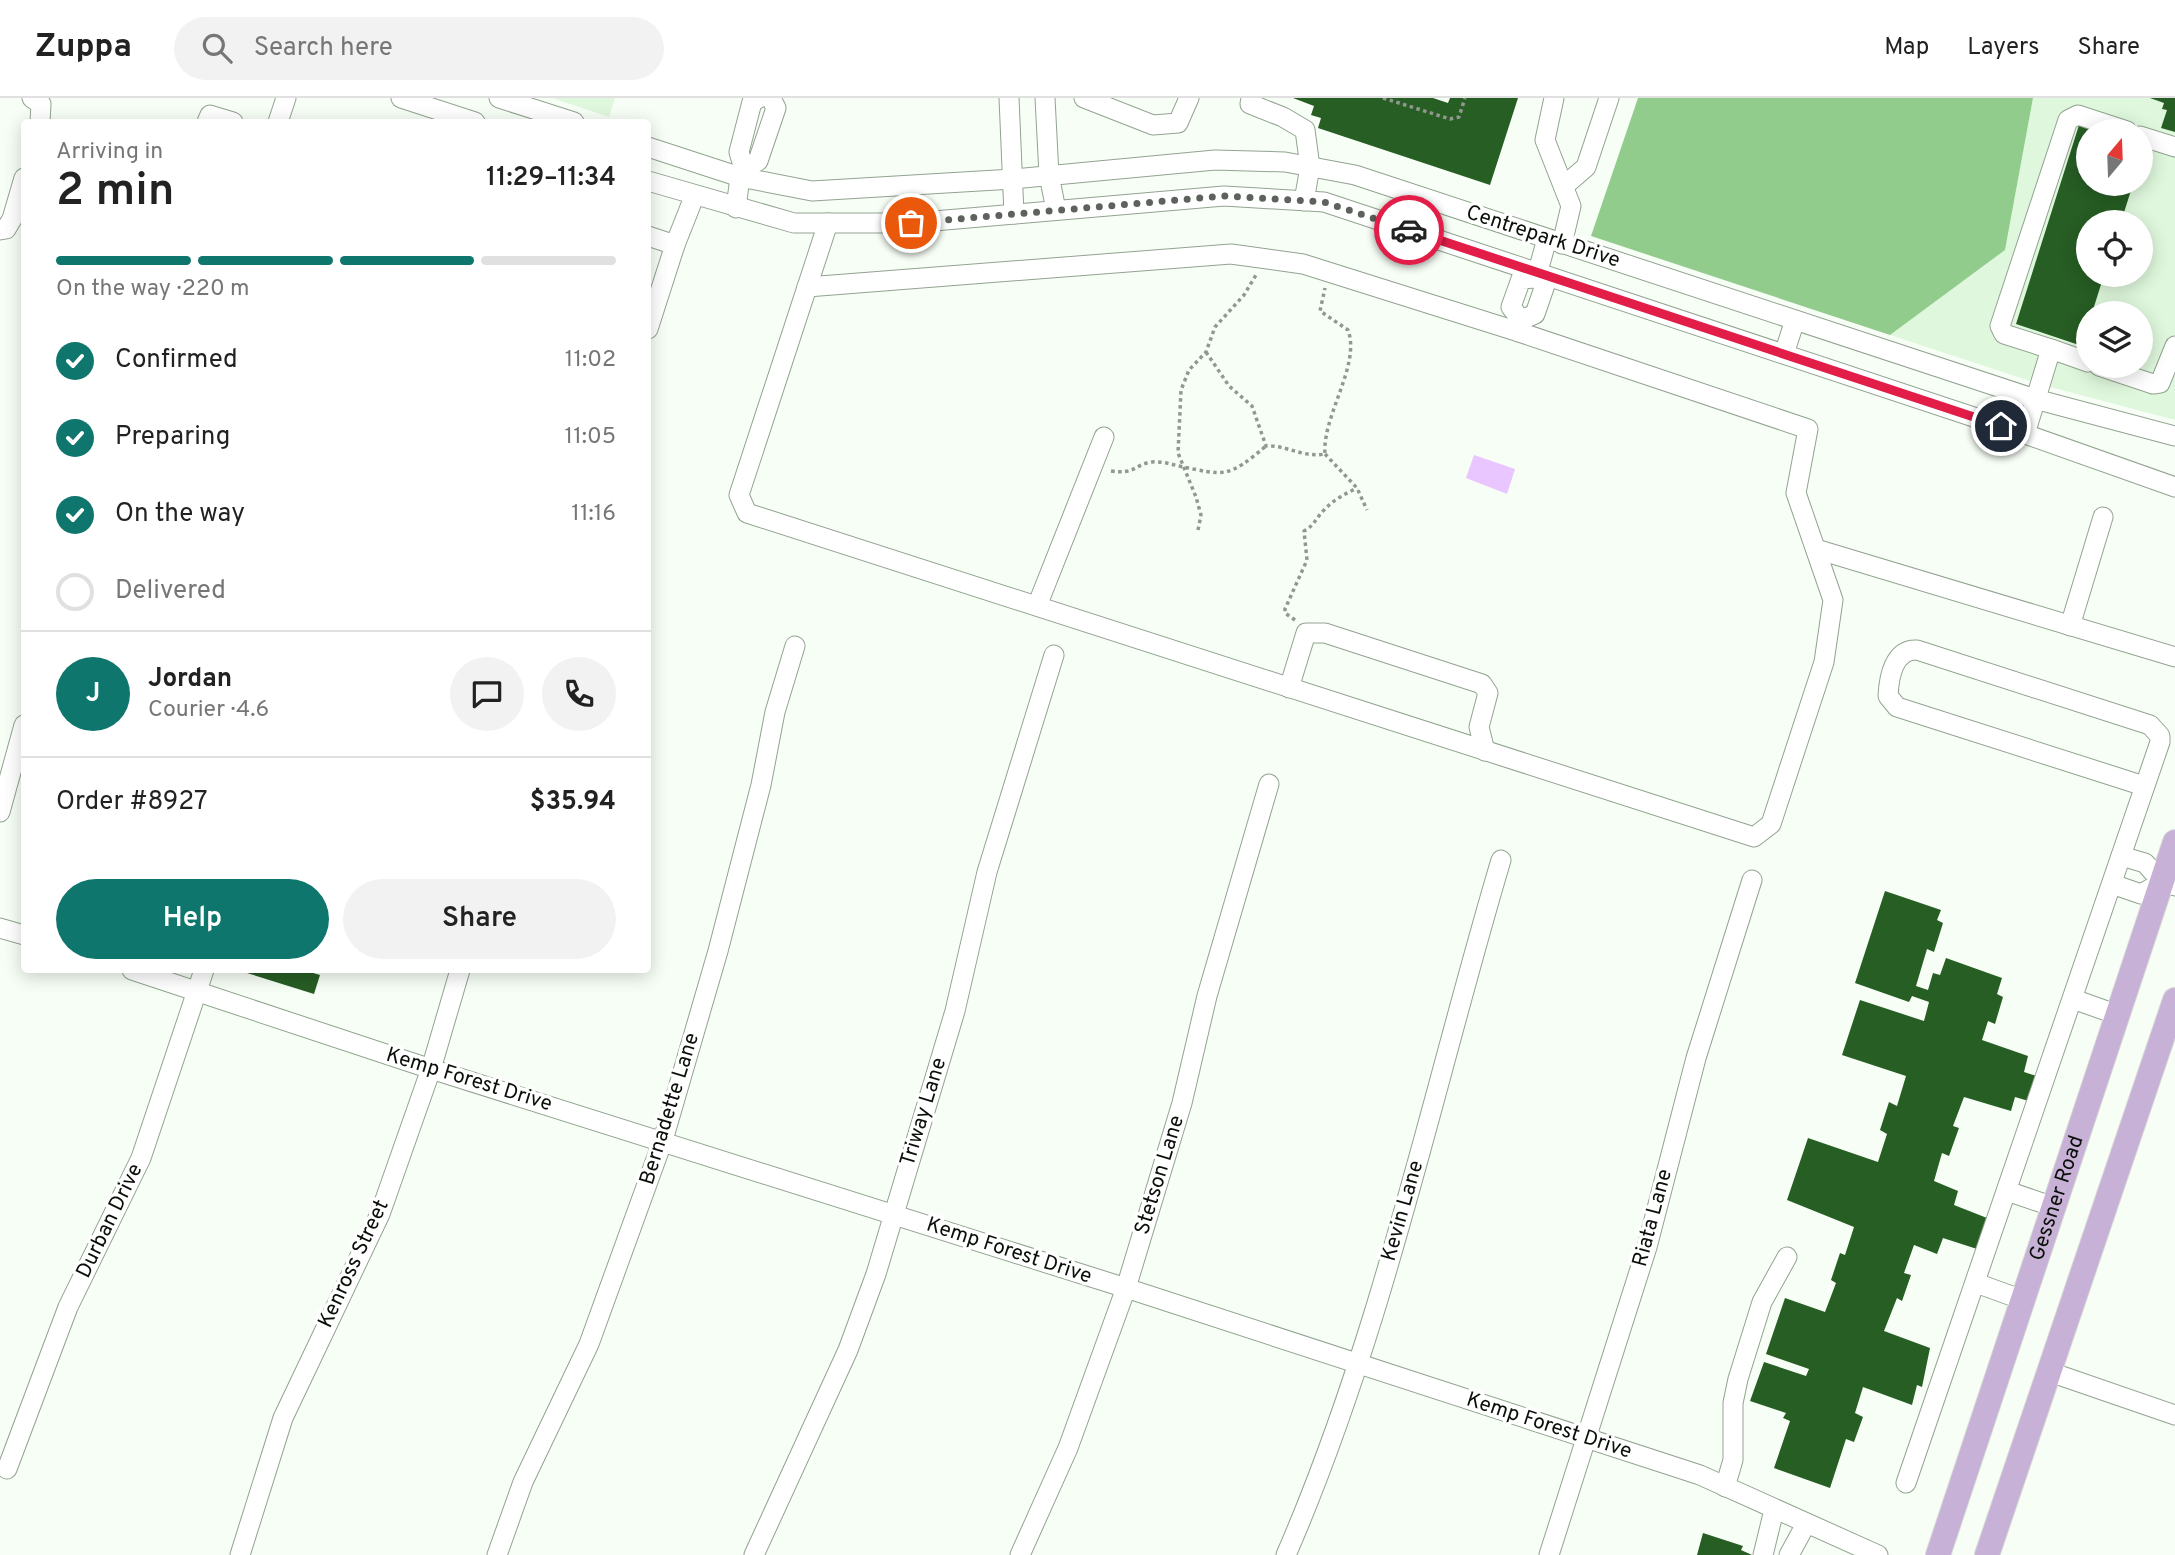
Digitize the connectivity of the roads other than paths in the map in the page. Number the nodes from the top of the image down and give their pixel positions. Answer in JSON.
{"nodes":[{"id":1,"x":32,"y":98,"type":"edge"},
{"id":2,"x":286,"y":98,"type":"edge"},
{"id":3,"x":401,"y":98,"type":"edge"},
{"id":4,"x":467,"y":98,"type":"edge"},
{"id":5,"x":499,"y":98,"type":"edge"},
{"id":6,"x":759,"y":98,"type":"edge"},
{"id":7,"x":771,"y":98,"type":"edge"},
{"id":8,"x":1009,"y":98,"type":"edge"},
{"id":9,"x":1045,"y":98,"type":"edge"},
{"id":10,"x":1084,"y":98,"type":"edge"},
{"id":11,"x":1189,"y":98,"type":"edge"},
{"id":12,"x":1554,"y":98,"type":"edge"},
{"id":13,"x":1609,"y":98,"type":"edge"},
{"id":14,"x":1245,"y":100,"type":"edge"},
{"id":15,"x":1126,"y":106,"type":"edge"},
{"id":16,"x":40,"y":119,"type":"edge"},
{"id":17,"x":208,"y":119,"type":"edge"},
{"id":18,"x":223,"y":119,"type":"edge"},
{"id":19,"x":279,"y":119,"type":"edge"},
{"id":20,"x":459,"y":119,"type":"edge"},
{"id":21,"x":464,"y":119,"type":"edge"},
{"id":22,"x":564,"y":119,"type":"edge"},
{"id":23,"x":2088,"y":119,"type":"edge"},
{"id":24,"x":2153,"y":140,"type":"edge"},
{"id":25,"x":2175,"y":147,"type":"edge"},
{"id":26,"x":651,"y":148,"type":"edge"},
{"id":27,"x":1310,"y":167,"type":"junction"},
{"id":28,"x":742,"y":173,"type":"junction"},
{"id":29,"x":1048,"y":176,"type":"junction"},
{"id":30,"x":1013,"y":179,"type":"junction"},
{"id":31,"x":651,"y":182,"type":"edge"},
{"id":32,"x":1564,"y":186,"type":"junction"},
{"id":33,"x":21,"y":188,"type":"edge"},
{"id":34,"x":694,"y":197,"type":"junction"},
{"id":35,"x":1304,"y":201,"type":"junction"},
{"id":36,"x":736,"y":208,"type":"junction"},
{"id":37,"x":1056,"y":210,"type":"junction"},
{"id":38,"x":1014,"y":214,"type":"junction"},
{"id":39,"x":828,"y":223,"type":"junction"},
{"id":40,"x":0,"y":230,"type":"edge"},
{"id":41,"x":651,"y":237,"type":"edge"},
{"id":42,"x":1555,"y":241,"type":"junction"},
{"id":43,"x":675,"y":245,"type":"junction"},
{"id":44,"x":1537,"y":275,"type":"junction"},
{"id":45,"x":807,"y":287,"type":"junction"},
{"id":46,"x":651,"y":320,"type":"edge"},
{"id":47,"x":1794,"y":320,"type":"junction"},
{"id":48,"x":1520,"y":326,"type":"junction"},
{"id":49,"x":2175,"y":346,"type":"edge"},
{"id":50,"x":2050,"y":349,"type":"junction"},
{"id":51,"x":1784,"y":354,"type":"junction"},
{"id":52,"x":2076,"y":358,"type":"edge"},
{"id":53,"x":2135,"y":378,"type":"edge"},
{"id":54,"x":2035,"y":399,"type":"junction"},
{"id":55,"x":2025,"y":434,"type":"junction"},
{"id":56,"x":2175,"y":436,"type":"edge"},
{"id":57,"x":1104,"y":437,"type":"dead end"},
{"id":58,"x":2175,"y":487,"type":"edge"},
{"id":59,"x":2103,"y":517,"type":"dead end"},
{"id":60,"x":1816,"y":549,"type":"junction"},
{"id":61,"x":1037,"y":606,"type":"junction"},
{"id":62,"x":2070,"y":626,"type":"junction"},
{"id":63,"x":795,"y":646,"type":"dead end"},
{"id":64,"x":1054,"y":655,"type":"dead end"},
{"id":65,"x":2175,"y":657,"type":"edge"},
{"id":66,"x":1289,"y":688,"type":"junction"},
{"id":67,"x":21,"y":736,"type":"edge"},
{"id":68,"x":1485,"y":751,"type":"junction"},
{"id":69,"x":1269,"y":784,"type":"dead end"},
{"id":70,"x":2144,"y":786,"type":"junction"},
{"id":71,"x":0,"y":812,"type":"edge"},
{"id":72,"x":2175,"y":842,"type":"edge"},
{"id":73,"x":2122,"y":856,"type":"junction"},
{"id":74,"x":1501,"y":860,"type":"dead end"},
{"id":75,"x":1752,"y":880,"type":"dead end"},
{"id":76,"x":2112,"y":884,"type":"junction"},
{"id":77,"x":2169,"y":884,"type":"edge"},
{"id":78,"x":0,"y":928,"type":"edge"},
{"id":79,"x":21,"y":934,"type":"edge"},
{"id":80,"x":141,"y":973,"type":"edge"},
{"id":81,"x":203,"y":973,"type":"edge"},
{"id":82,"x":459,"y":973,"type":"edge"},
{"id":83,"x":198,"y":991,"type":"junction"},
{"id":84,"x":2073,"y":999,"type":"junction"},
{"id":85,"x":2175,"y":1000,"type":"edge"},
{"id":86,"x":2118,"y":1016,"type":"junction"},
{"id":87,"x":430,"y":1069,"type":"junction"},
{"id":88,"x":663,"y":1140,"type":"junction"},
{"id":89,"x":2007,"y":1191,"type":"junction"},
{"id":90,"x":2054,"y":1208,"type":"junction"},
{"id":91,"x":894,"y":1214,"type":"junction"},
{"id":92,"x":1787,"y":1256,"type":"dead end"},
{"id":93,"x":1976,"y":1283,"type":"junction"},
{"id":94,"x":1126,"y":1288,"type":"junction"},
{"id":95,"x":2023,"y":1300,"type":"junction"},
{"id":96,"x":1357,"y":1362,"type":"junction"},
{"id":97,"x":2050,"y":1371,"type":"junction"},
{"id":98,"x":2175,"y":1415,"type":"edge"},
{"id":99,"x":1587,"y":1438,"type":"junction"},
{"id":100,"x":7,"y":1469,"type":"dead end"},
{"id":101,"x":1906,"y":1483,"type":"dead end"},
{"id":102,"x":1725,"y":1487,"type":"junction"},
{"id":103,"x":1774,"y":1510,"type":"junction"},
{"id":104,"x":1806,"y":1524,"type":"junction"},
{"id":105,"x":240,"y":1555,"type":"edge"},
{"id":106,"x":497,"y":1555,"type":"edge"},
{"id":107,"x":754,"y":1555,"type":"edge"},
{"id":108,"x":1020,"y":1555,"type":"edge"},
{"id":109,"x":1286,"y":1555,"type":"edge"},
{"id":110,"x":1549,"y":1555,"type":"edge"},
{"id":111,"x":1763,"y":1555,"type":"edge"},
{"id":112,"x":1789,"y":1555,"type":"edge"},
{"id":113,"x":1878,"y":1555,"type":"edge"},
{"id":114,"x":1938,"y":1555,"type":"edge"},
{"id":115,"x":1987,"y":1555,"type":"edge"}],
"edges":[{"from":1,"to":16,"type":"street"},
{"from":2,"to":19,"type":"street"},
{"from":3,"to":20,"type":"street"},
{"from":4,"to":21,"type":"street"},
{"from":5,"to":22,"type":"street"},
{"from":6,"to":28,"type":"street"},
{"from":7,"to":28,"type":"street"},
{"from":8,"to":30,"type":"street"},
{"from":9,"to":29,"type":"street"},
{"from":10,"to":15,"type":"street"},
{"from":11,"to":15,"type":"street"},
{"from":12,"to":32,"type":"street"},
{"from":13,"to":32,"type":"street"},
{"from":14,"to":27,"type":"street"},
{"from":17,"to":18,"type":"street"},
{"from":23,"to":50,"type":"street"},
{"from":24,"to":25,"type":"street"},
{"from":26,"to":28,"type":"street","name":"Centrepark Drive"},
{"from":27,"to":29,"type":"street","name":"Centrepark Drive"},
{"from":27,"to":35,"type":"street"},
{"from":27,"to":42,"type":"street","name":"Centrepark Drive"},
{"from":28,"to":30,"type":"street","name":"Centrepark Drive"},
{"from":28,"to":36,"type":"street"},
{"from":29,"to":30,"type":"street","name":"Centrepark Drive"},
{"from":29,"to":37,"type":"street"},
{"from":30,"to":38,"type":"street"},
{"from":31,"to":34,"type":"street","name":"Centrepark Drive"},
{"from":32,"to":42,"type":"street"},
{"from":33,"to":40,"type":"street"},
{"from":34,"to":36,"type":"street","name":"Centrepark Drive"},
{"from":34,"to":43,"type":"street"},
{"from":35,"to":37,"type":"street","name":"Centrepark Drive"},
{"from":35,"to":44,"type":"street","name":"Centrepark Drive"},
{"from":36,"to":39,"type":"street","name":"Centrepark Drive"},
{"from":37,"to":38,"type":"street","name":"Centrepark Drive"},
{"from":38,"to":39,"type":"street","name":"Centrepark Drive"},
{"from":39,"to":45,"type":"street"},
{"from":41,"to":43,"type":"street"},
{"from":42,"to":44,"type":"street"},
{"from":42,"to":47,"type":"street","name":"Centrepark Drive"},
{"from":43,"to":46,"type":"street"},
{"from":44,"to":48,"type":"street"},
{"from":44,"to":51,"type":"street","name":"Centrepark Drive"},
{"from":45,"to":48,"type":"street"},
{"from":45,"to":61,"type":"street"},
{"from":47,"to":51,"type":"street"},
{"from":47,"to":54,"type":"street","name":"Centrepark Drive"},
{"from":48,"to":60,"type":"street"},
{"from":49,"to":53,"type":"street"},
{"from":50,"to":52,"type":"street"},
{"from":50,"to":54,"type":"street"},
{"from":51,"to":55,"type":"street","name":"Centrepark Drive"},
{"from":54,"to":55,"type":"street"},
{"from":54,"to":56,"type":"street","name":"Centrepark Drive"},
{"from":55,"to":58,"type":"street","name":"Centrepark Drive"},
{"from":57,"to":61,"type":"street"},
{"from":59,"to":62,"type":"street"},
{"from":60,"to":62,"type":"street"},
{"from":60,"to":68,"type":"street"},
{"from":61,"to":66,"type":"street"},
{"from":62,"to":65,"type":"street"},
{"from":63,"to":88,"type":"street","name":"Bernadette Lane"},
{"from":64,"to":91,"type":"street","name":"Triway Lane"},
{"from":66,"to":68,"type":"street"},
{"from":66,"to":68,"type":"street"},
{"from":67,"to":71,"type":"street"},
{"from":69,"to":94,"type":"street","name":"Stetson Lane"},
{"from":70,"to":70,"type":"street"},
{"from":70,"to":73,"type":"street"},
{"from":72,"to":77,"type":"main road","name":"Gessner Road"},
{"from":73,"to":76,"type":"street"},
{"from":73,"to":77,"type":"street"},
{"from":74,"to":96,"type":"street","name":"Kevin Lane"},
{"from":75,"to":99,"type":"street","name":"Riata Lane"},
{"from":76,"to":77,"type":"street"},
{"from":76,"to":84,"type":"street"},
{"from":77,"to":86,"type":"main road","name":"Gessner Road"},
{"from":78,"to":79,"type":"street"},
{"from":80,"to":83,"type":"street","name":"Kemp Forest Drive"},
{"from":81,"to":83,"type":"street","name":"Durban Drive"},
{"from":82,"to":87,"type":"street","name":"Kenross Street"},
{"from":83,"to":87,"type":"street","name":"Kemp Forest Drive"},
{"from":83,"to":100,"type":"street","name":"Durban Drive"},
{"from":84,"to":86,"type":"street"},
{"from":84,"to":89,"type":"street"},
{"from":85,"to":97,"type":"main road"},
{"from":86,"to":90,"type":"main road","name":"Gessner Road"},
{"from":87,"to":88,"type":"street","name":"Kemp Forest Drive"},
{"from":87,"to":105,"type":"street","name":"Kenross Street"},
{"from":88,"to":91,"type":"street","name":"Kemp Forest Drive"},
{"from":88,"to":106,"type":"street","name":"Bernadette Lane"},
{"from":89,"to":90,"type":"street"},
{"from":89,"to":93,"type":"street"},
{"from":90,"to":95,"type":"main road","name":"Gessner Road"},
{"from":91,"to":94,"type":"street","name":"Kemp Forest Drive"},
{"from":91,"to":107,"type":"street","name":"Triway Lane"},
{"from":92,"to":102,"type":"street"},
{"from":93,"to":95,"type":"street"},
{"from":93,"to":101,"type":"street"},
{"from":94,"to":96,"type":"street","name":"Kemp Forest Drive"},
{"from":94,"to":108,"type":"street","name":"Stetson Lane"},
{"from":95,"to":114,"type":"main road","name":"Gessner Road"},
{"from":96,"to":99,"type":"street","name":"Kemp Forest Drive"},
{"from":96,"to":109,"type":"street","name":"Kevin Lane"},
{"from":97,"to":98,"type":"street"},
{"from":97,"to":115,"type":"main road"},
{"from":99,"to":102,"type":"street","name":"Kemp Forest Drive"},
{"from":99,"to":110,"type":"street","name":"Riata Lane"},
{"from":102,"to":103,"type":"street","name":"Kemp Forest Drive"},
{"from":103,"to":104,"type":"street","name":"Kemp Forest Drive"},
{"from":103,"to":111,"type":"street"},
{"from":104,"to":112,"type":"street"},
{"from":104,"to":113,"type":"street","name":"Kemp Forest Drive"}]}
